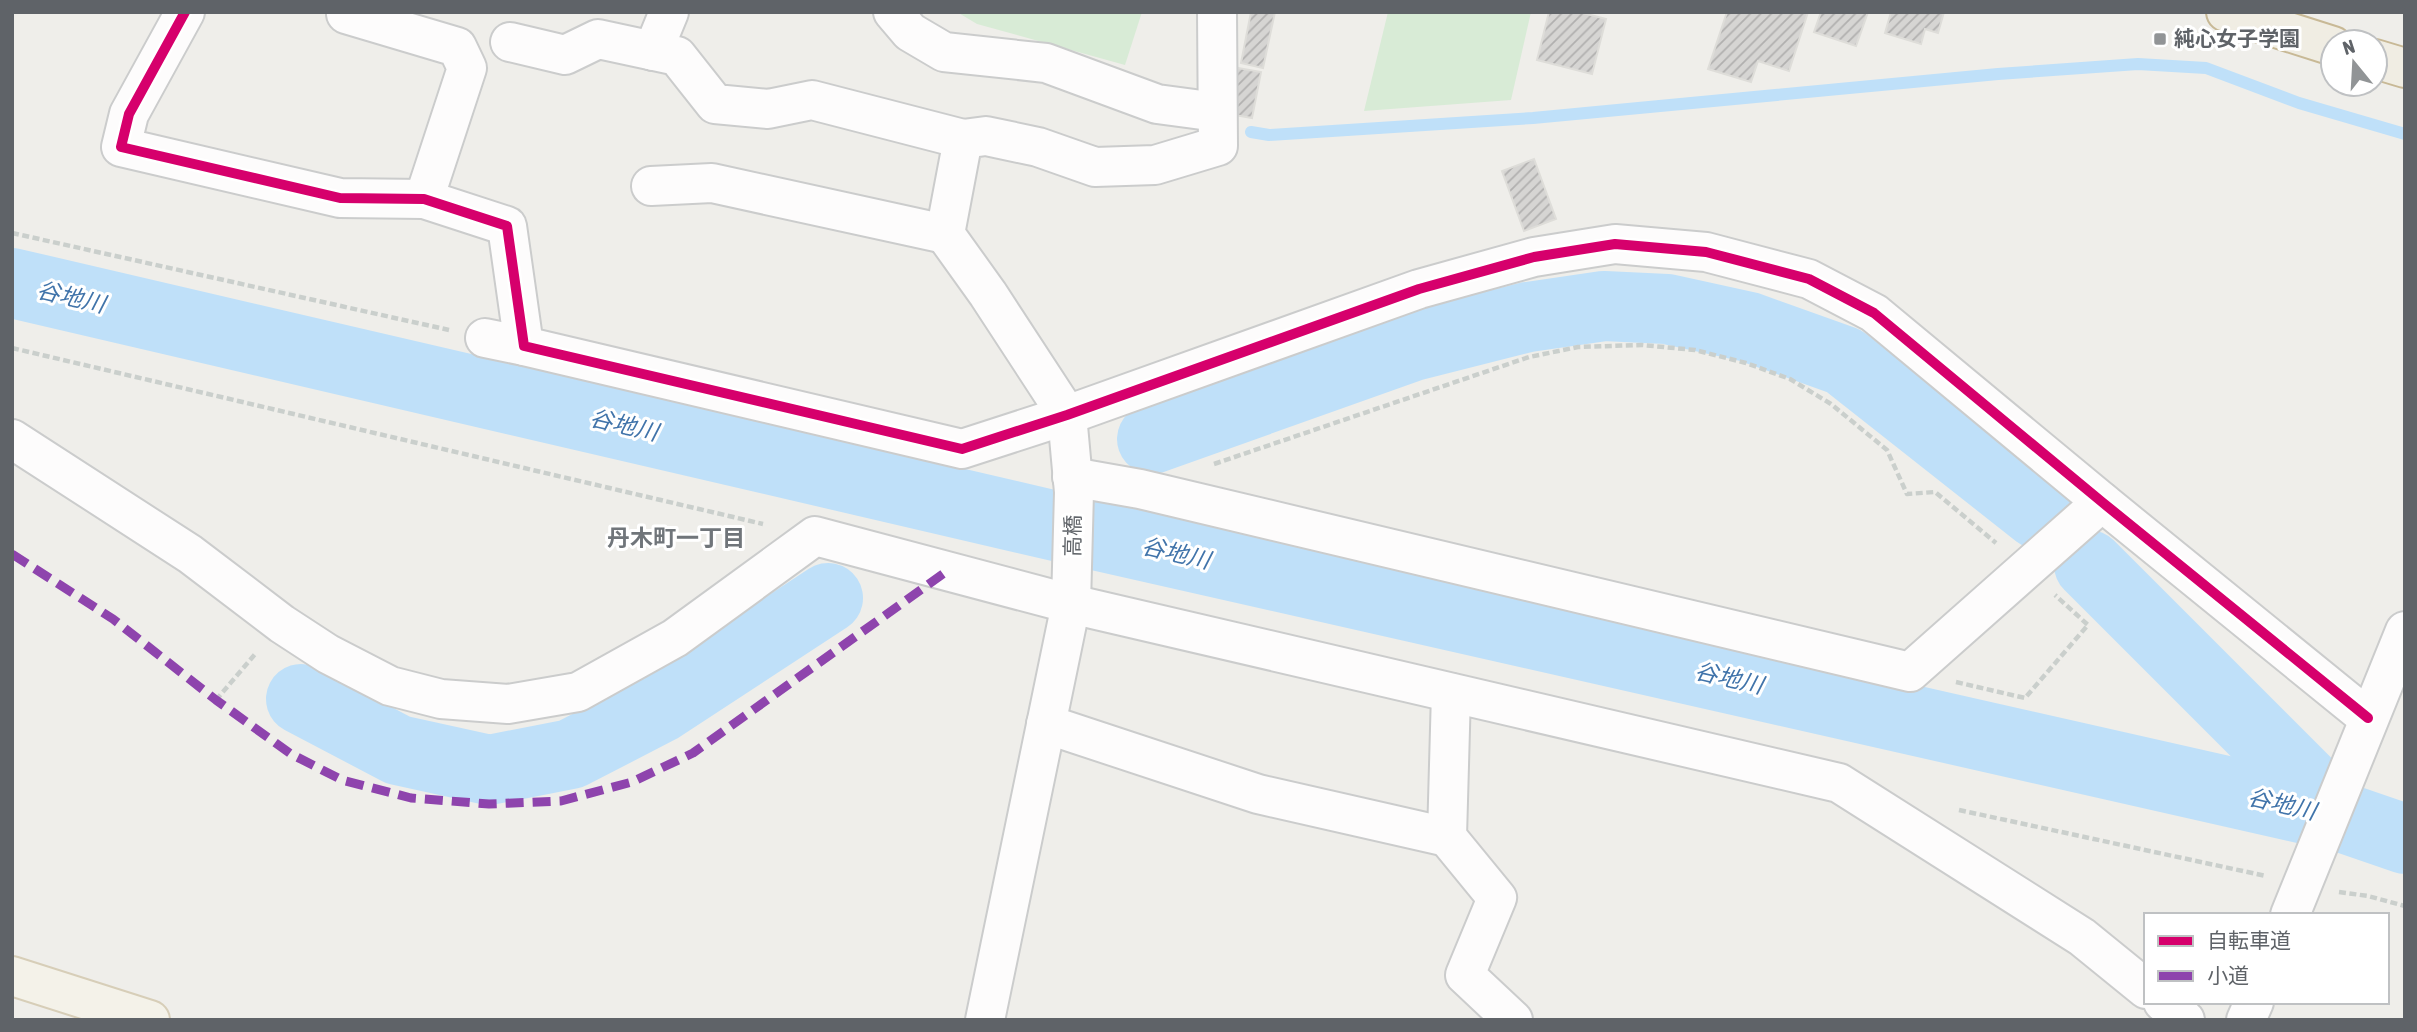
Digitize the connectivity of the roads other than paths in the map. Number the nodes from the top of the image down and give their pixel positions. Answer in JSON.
{"nodes":[{"id":1,"x":186,"y":12,"type":"edge"},
{"id":2,"x":669,"y":12,"type":"edge"},
{"id":3,"x":893,"y":12,"type":"edge"},
{"id":4,"x":1217,"y":12,"type":"edge"},
{"id":5,"x":2226,"y":12,"type":"edge"},
{"id":6,"x":343,"y":13,"type":"edge"},
{"id":7,"x":510,"y":42,"type":"dead end"},
{"id":8,"x":2319,"y":42,"type":"edge"},
{"id":9,"x":653,"y":51,"type":"junction"},
{"id":10,"x":1217,"y":112,"type":"junction"},
{"id":11,"x":963,"y":139,"type":"junction"},
{"id":12,"x":651,"y":186,"type":"dead end"},
{"id":13,"x":424,"y":199,"type":"junction"},
{"id":14,"x":946,"y":234,"type":"junction"},
{"id":15,"x":485,"y":338,"type":"road end"},
{"id":16,"x":524,"y":346,"type":"junction"},
{"id":17,"x":1067,"y":415,"type":"junction"},
{"id":18,"x":12,"y":439,"type":"edge"},
{"id":19,"x":1073,"y":484,"type":"junction"},
{"id":20,"x":2102,"y":502,"type":"junction"},
{"id":21,"x":1072,"y":592,"type":"junction"},
{"id":22,"x":2405,"y":631,"type":"edge"},
{"id":23,"x":1451,"y":692,"type":"junction"},
{"id":24,"x":1046,"y":724,"type":"junction"},
{"id":25,"x":2364,"y":728,"type":"junction"},
{"id":26,"x":1447,"y":837,"type":"junction"},
{"id":27,"x":2299,"y":892,"type":"edge"},
{"id":28,"x":12,"y":976,"type":"edge"},
{"id":29,"x":2144,"y":987,"type":"edge"},
{"id":30,"x":2165,"y":1004,"type":"edge"},
{"id":31,"x":2253,"y":1004,"type":"edge"},
{"id":32,"x":150,"y":1020,"type":"edge"},
{"id":33,"x":985,"y":1020,"type":"edge"},
{"id":34,"x":1513,"y":1020,"type":"edge"},
{"id":35,"x":2185,"y":1020,"type":"edge"},
{"id":36,"x":2246,"y":1020,"type":"edge"}],
"edges":[{"from":1,"to":13,"type":"street"},
{"from":2,"to":9,"type":"street"},
{"from":3,"to":10,"type":"street"},
{"from":4,"to":10,"type":"street"},
{"from":5,"to":8,"type":"highway"},
{"from":6,"to":13,"type":"street"},
{"from":7,"to":9,"type":"street"},
{"from":9,"to":11,"type":"street"},
{"from":10,"to":11,"type":"street"},
{"from":11,"to":14,"type":"street"},
{"from":12,"to":14,"type":"street"},
{"from":13,"to":16,"type":"street"},
{"from":14,"to":17,"type":"street"},
{"from":15,"to":16,"type":"street"},
{"from":16,"to":17,"type":"street"},
{"from":17,"to":19,"type":"street","name":"高橋"},
{"from":17,"to":20,"type":"street"},
{"from":18,"to":21,"type":"street"},
{"from":19,"to":20,"type":"street"},
{"from":19,"to":21,"type":"street","name":"高橋"},
{"from":20,"to":25,"type":"street"},
{"from":21,"to":23,"type":"street"},
{"from":21,"to":24,"type":"street","name":"高橋"},
{"from":22,"to":25,"type":"street"},
{"from":23,"to":26,"type":"street"},
{"from":23,"to":29,"type":"street"},
{"from":24,"to":26,"type":"street"},
{"from":24,"to":33,"type":"street","name":"高橋"},
{"from":25,"to":27,"type":"street"},
{"from":26,"to":34,"type":"street"},
{"from":28,"to":32,"type":"main road"},
{"from":30,"to":35,"type":"street"},
{"from":31,"to":36,"type":"street"}]}
